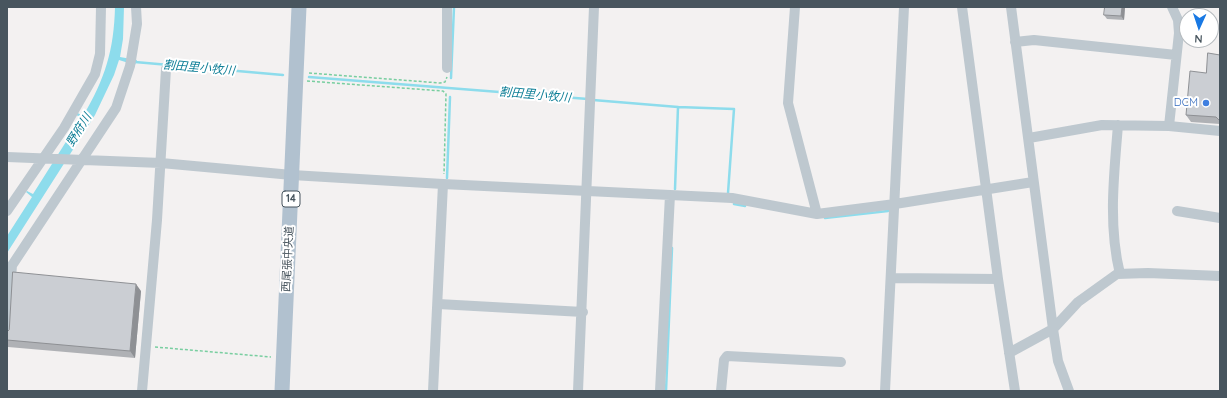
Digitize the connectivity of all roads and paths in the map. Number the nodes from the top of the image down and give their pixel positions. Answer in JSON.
{"nodes":[{"id":1,"x":101,"y":7,"type":"edge"},
{"id":2,"x":136,"y":7,"type":"edge"},
{"id":3,"x":299,"y":7,"type":"edge"},
{"id":4,"x":447,"y":7,"type":"edge"},
{"id":5,"x":594,"y":7,"type":"edge"},
{"id":6,"x":795,"y":7,"type":"edge"},
{"id":7,"x":904,"y":7,"type":"edge"},
{"id":8,"x":962,"y":7,"type":"edge"},
{"id":9,"x":1010,"y":7,"type":"edge"},
{"id":10,"x":1172,"y":7,"type":"edge"},
{"id":11,"x":1015,"y":42,"type":"junction"},
{"id":12,"x":1176,"y":55,"type":"junction"},
{"id":13,"x":447,"y":68,"type":"joint"},
{"id":14,"x":166,"y":69,"type":"dead end"},
{"id":15,"x":297,"y":76,"type":"junction"},
{"id":16,"x":1118,"y":125,"type":"junction"},
{"id":17,"x":1170,"y":126,"type":"junction"},
{"id":18,"x":1220,"y":131,"type":"edge"},
{"id":19,"x":1029,"y":138,"type":"junction"},
{"id":20,"x":7,"y":157,"type":"edge"},
{"id":21,"x":42,"y":158,"type":"junction"},
{"id":22,"x":83,"y":161,"type":"junction"},
{"id":23,"x":161,"y":163,"type":"junction"},
{"id":24,"x":292,"y":175,"type":"junction"},
{"id":25,"x":1033,"y":182,"type":"junction"},
{"id":26,"x":443,"y":184,"type":"junction"},
{"id":27,"x":986,"y":189,"type":"junction"},
{"id":28,"x":586,"y":190,"type":"junction"},
{"id":29,"x":670,"y":195,"type":"junction"},
{"id":30,"x":894,"y":204,"type":"junction"},
{"id":31,"x":7,"y":211,"type":"edge"},
{"id":32,"x":1177,"y":211,"type":"dead end"},
{"id":33,"x":817,"y":214,"type":"junction"},
{"id":34,"x":1220,"y":218,"type":"edge"},
{"id":35,"x":10,"y":269,"type":"edge"},
{"id":36,"x":1120,"y":274,"type":"junction"},
{"id":37,"x":1220,"y":276,"type":"edge"},
{"id":38,"x":891,"y":278,"type":"junction"},
{"id":39,"x":998,"y":279,"type":"junction"},
{"id":40,"x":438,"y":304,"type":"junction"},
{"id":41,"x":583,"y":312,"type":"junction"},
{"id":42,"x":1053,"y":329,"type":"junction"},
{"id":43,"x":7,"y":337,"type":"edge"},
{"id":44,"x":146,"y":346,"type":"junction"},
{"id":45,"x":1010,"y":353,"type":"junction"},
{"id":46,"x":283,"y":358,"type":"junction"},
{"id":47,"x":841,"y":362,"type":"dead end"},
{"id":48,"x":142,"y":391,"type":"edge"},
{"id":49,"x":282,"y":391,"type":"edge"},
{"id":50,"x":433,"y":391,"type":"edge"},
{"id":51,"x":578,"y":391,"type":"edge"},
{"id":52,"x":660,"y":391,"type":"edge"},
{"id":53,"x":721,"y":391,"type":"edge"},
{"id":54,"x":885,"y":391,"type":"edge"},
{"id":55,"x":1015,"y":391,"type":"edge"},
{"id":56,"x":1069,"y":391,"type":"edge"}],
"edges":[{"from":1,"to":21,"type":"street"},
{"from":2,"to":22,"type":"street"},
{"from":3,"to":15,"type":"main road","name":"西尾張中央道","number":"14"},
{"from":4,"to":13,"type":"street"},
{"from":5,"to":28,"type":"street"},
{"from":6,"to":33,"type":"street"},
{"from":7,"to":30,"type":"street"},
{"from":8,"to":27,"type":"street"},
{"from":9,"to":11,"type":"street"},
{"from":10,"to":12,"type":"street"},
{"from":11,"to":12,"type":"street"},
{"from":11,"to":19,"type":"street"},
{"from":12,"to":17,"type":"street"},
{"from":13,"to":15,"type":"path"},
{"from":14,"to":23,"type":"street"},
{"from":15,"to":24,"type":"main road","name":"西尾張中央道","number":"14"},
{"from":15,"to":26,"type":"path"},
{"from":16,"to":17,"type":"street"},
{"from":16,"to":19,"type":"street"},
{"from":16,"to":36,"type":"street"},
{"from":17,"to":18,"type":"street"},
{"from":19,"to":25,"type":"street"},
{"from":20,"to":21,"type":"street"},
{"from":21,"to":22,"type":"street"},
{"from":21,"to":31,"type":"street"},
{"from":22,"to":23,"type":"street"},
{"from":22,"to":35,"type":"street"},
{"from":23,"to":24,"type":"street"},
{"from":23,"to":44,"type":"street"},
{"from":24,"to":26,"type":"street"},
{"from":24,"to":46,"type":"main road","name":"西尾張中央道","number":"14"},
{"from":25,"to":27,"type":"street"},
{"from":25,"to":42,"type":"street"},
{"from":26,"to":28,"type":"street"},
{"from":26,"to":40,"type":"street"},
{"from":27,"to":30,"type":"street"},
{"from":27,"to":39,"type":"street"},
{"from":28,"to":29,"type":"street"},
{"from":28,"to":41,"type":"street"},
{"from":29,"to":33,"type":"street"},
{"from":29,"to":52,"type":"street"},
{"from":30,"to":33,"type":"street"},
{"from":30,"to":38,"type":"street"},
{"from":32,"to":34,"type":"street"},
{"from":35,"to":43,"type":"street"},
{"from":36,"to":37,"type":"street"},
{"from":36,"to":42,"type":"street"},
{"from":38,"to":39,"type":"street"},
{"from":38,"to":54,"type":"street"},
{"from":39,"to":45,"type":"street"},
{"from":40,"to":41,"type":"street"},
{"from":40,"to":50,"type":"street"},
{"from":41,"to":51,"type":"street"},
{"from":42,"to":45,"type":"street"},
{"from":42,"to":56,"type":"street"},
{"from":44,"to":46,"type":"path"},
{"from":44,"to":48,"type":"street"},
{"from":45,"to":55,"type":"street"},
{"from":46,"to":49,"type":"main road","name":"西尾張中央道","number":"14"},
{"from":47,"to":53,"type":"street"}]}
